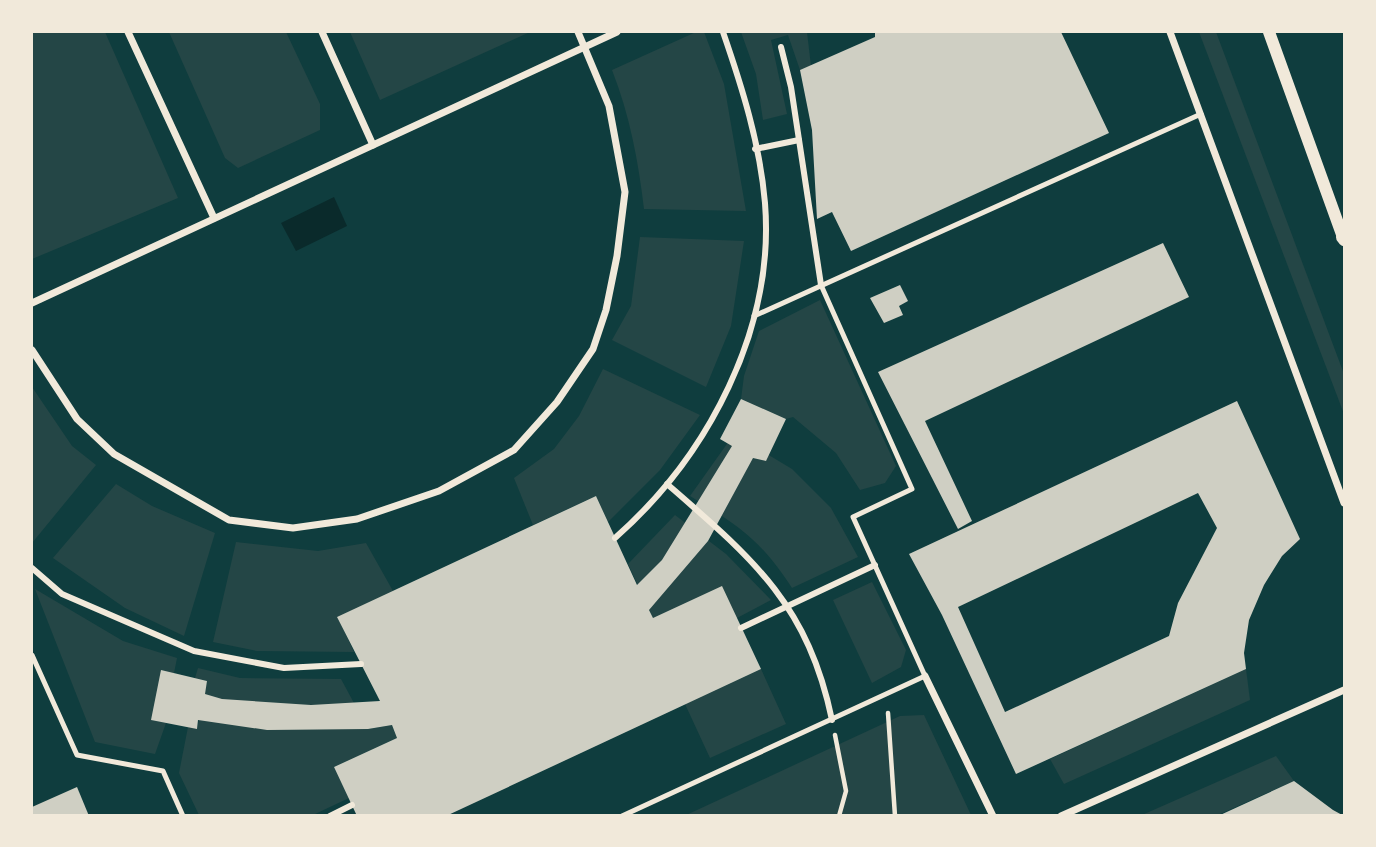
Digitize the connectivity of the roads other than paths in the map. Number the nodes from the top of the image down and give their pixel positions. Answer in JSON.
{"nodes":[{"id":1,"x":128,"y":32,"type":"edge"},
{"id":2,"x":322,"y":32,"type":"edge"},
{"id":3,"x":578,"y":32,"type":"edge"},
{"id":4,"x":617,"y":32,"type":"edge"},
{"id":5,"x":723,"y":32,"type":"edge"},
{"id":6,"x":1170,"y":32,"type":"edge"},
{"id":7,"x":1269,"y":32,"type":"edge"},
{"id":8,"x":587,"y":46,"type":"junction"},
{"id":9,"x":781,"y":47,"type":"dead end"},
{"id":10,"x":1201,"y":114,"type":"junction"},
{"id":11,"x":799,"y":139,"type":"junction"},
{"id":12,"x":373,"y":145,"type":"junction"},
{"id":13,"x":755,"y":149,"type":"junction"},
{"id":14,"x":214,"y":218,"type":"junction"},
{"id":15,"x":1344,"y":238,"type":"edge"},
{"id":16,"x":821,"y":285,"type":"junction"},
{"id":17,"x":32,"y":303,"type":"edge"},
{"id":18,"x":752,"y":317,"type":"junction"},
{"id":19,"x":32,"y":350,"type":"edge"},
{"id":20,"x":667,"y":485,"type":"junction"},
{"id":21,"x":1345,"y":503,"type":"edge"},
{"id":22,"x":615,"y":538,"type":"dead end"},
{"id":23,"x":875,"y":565,"type":"junction"},
{"id":24,"x":32,"y":568,"type":"edge"},
{"id":25,"x":786,"y":606,"type":"junction"},
{"id":26,"x":741,"y":628,"type":"dead end"},
{"id":27,"x":32,"y":655,"type":"edge"},
{"id":28,"x":360,"y":664,"type":"dead end"},
{"id":29,"x":925,"y":676,"type":"junction"},
{"id":30,"x":1345,"y":690,"type":"edge"},
{"id":31,"x":832,"y":720,"type":"junction"},
{"id":32,"x":352,"y":805,"type":"dead end"},
{"id":33,"x":183,"y":816,"type":"edge"},
{"id":34,"x":330,"y":816,"type":"edge"},
{"id":35,"x":622,"y":816,"type":"edge"},
{"id":36,"x":993,"y":816,"type":"edge"},
{"id":37,"x":1061,"y":816,"type":"edge"}],
"edges":[{"from":1,"to":14,"type":"street"},
{"from":2,"to":12,"type":"street"},
{"from":3,"to":8,"type":"street"},
{"from":4,"to":8,"type":"street"},
{"from":5,"to":13,"type":"street"},
{"from":6,"to":10,"type":"street"},
{"from":7,"to":15,"type":"street"},
{"from":8,"to":12,"type":"street"},
{"from":8,"to":19,"type":"street"},
{"from":9,"to":11,"type":"street"},
{"from":10,"to":16,"type":"lane"},
{"from":10,"to":21,"type":"street"},
{"from":11,"to":13,"type":"street"},
{"from":11,"to":16,"type":"street"},
{"from":12,"to":14,"type":"street"},
{"from":13,"to":18,"type":"street"},
{"from":14,"to":17,"type":"street"},
{"from":16,"to":18,"type":"lane"},
{"from":16,"to":23,"type":"lane"},
{"from":18,"to":20,"type":"street"},
{"from":20,"to":22,"type":"street"},
{"from":20,"to":25,"type":"street"},
{"from":23,"to":25,"type":"street"},
{"from":23,"to":29,"type":"lane"},
{"from":24,"to":28,"type":"street"},
{"from":25,"to":26,"type":"street"},
{"from":25,"to":31,"type":"street"},
{"from":27,"to":33,"type":"lane"},
{"from":29,"to":31,"type":"lane"},
{"from":29,"to":36,"type":"street"},
{"from":30,"to":37,"type":"street"},
{"from":31,"to":35,"type":"lane"},
{"from":32,"to":34,"type":"street"}]}
